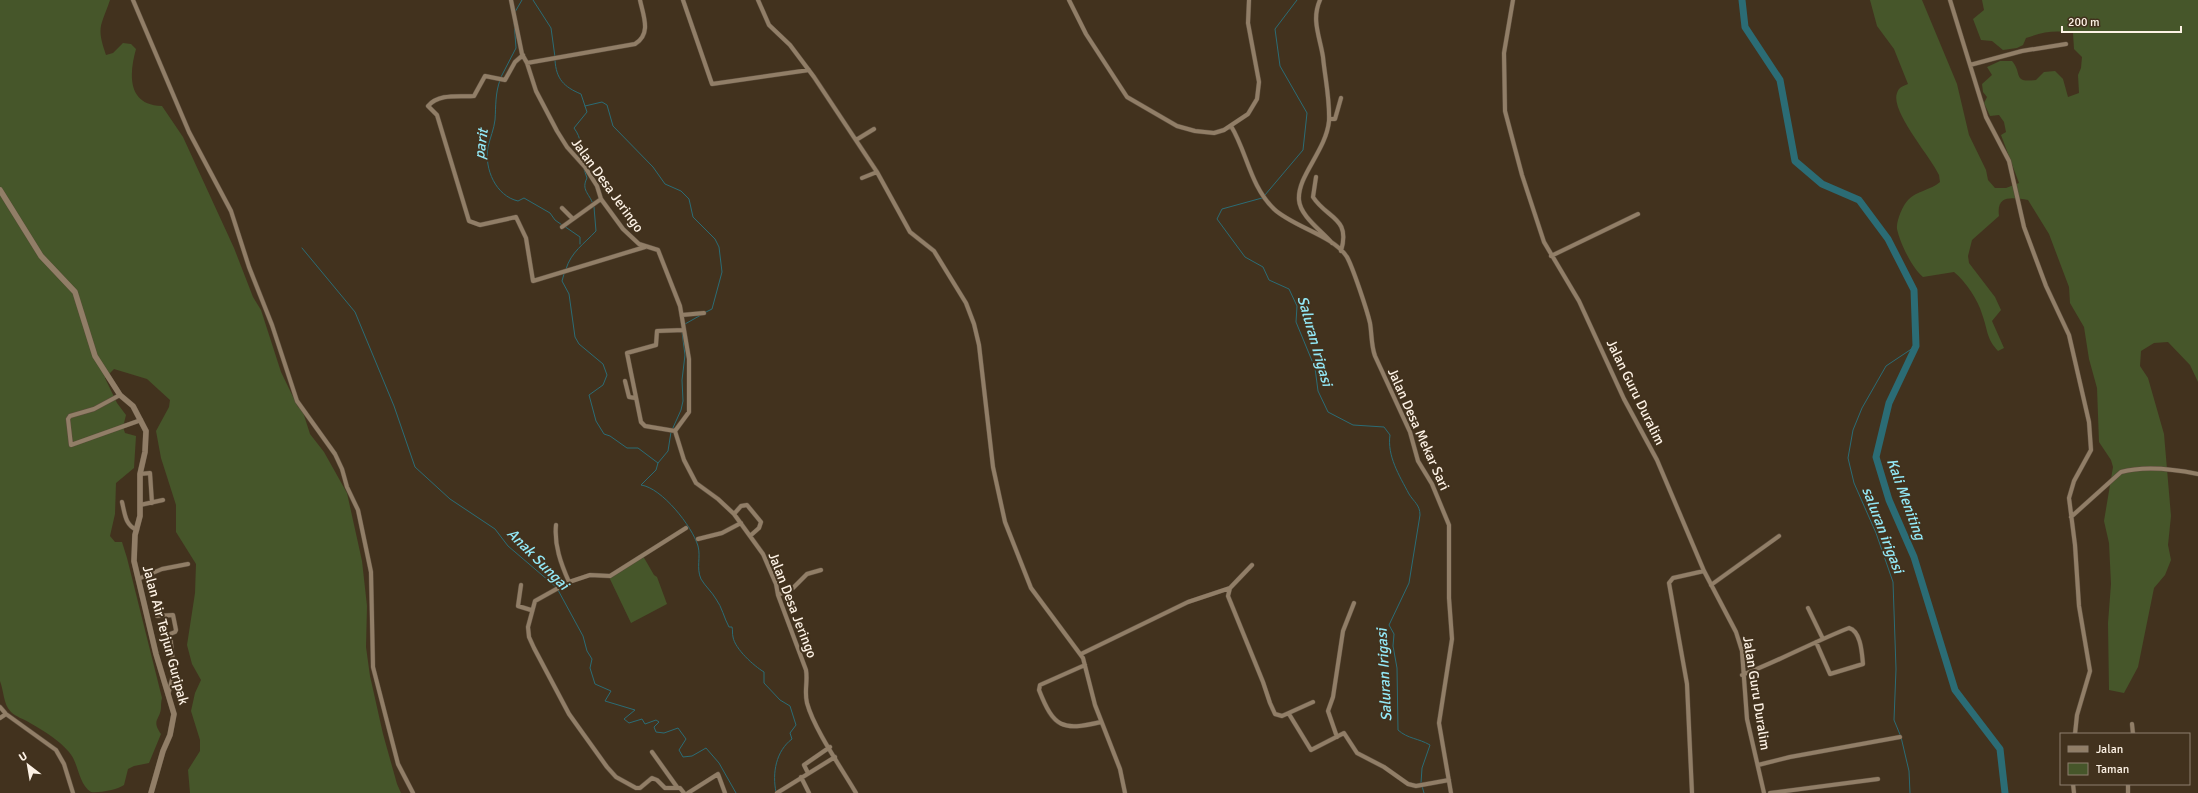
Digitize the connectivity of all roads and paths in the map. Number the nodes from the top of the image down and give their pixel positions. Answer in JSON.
{"nodes":[{"id":1,"x":134,"y":0,"type":"edge"},
{"id":2,"x":511,"y":0,"type":"edge"},
{"id":3,"x":640,"y":0,"type":"edge"},
{"id":4,"x":683,"y":0,"type":"edge"},
{"id":5,"x":758,"y":0,"type":"edge"},
{"id":6,"x":1069,"y":0,"type":"edge"},
{"id":7,"x":1249,"y":0,"type":"edge"},
{"id":8,"x":1320,"y":0,"type":"edge"},
{"id":9,"x":1513,"y":0,"type":"edge"},
{"id":10,"x":1950,"y":0,"type":"edge"},
{"id":11,"x":2066,"y":44,"type":"dead end"},
{"id":12,"x":523,"y":55,"type":"junction"},
{"id":13,"x":527,"y":63,"type":"junction"},
{"id":14,"x":1970,"y":66,"type":"junction"},
{"id":15,"x":809,"y":70,"type":"junction"},
{"id":16,"x":1341,"y":98,"type":"dead end"},
{"id":17,"x":1329,"y":119,"type":"junction"},
{"id":18,"x":1231,"y":126,"type":"junction"},
{"id":19,"x":874,"y":129,"type":"dead end"},
{"id":20,"x":856,"y":140,"type":"junction"},
{"id":21,"x":877,"y":172,"type":"junction"},
{"id":22,"x":1316,"y":177,"type":"dead end"},
{"id":23,"x":862,"y":178,"type":"dead end"},
{"id":24,"x":0,"y":190,"type":"edge"},
{"id":25,"x":601,"y":199,"type":"junction"},
{"id":26,"x":562,"y":208,"type":"dead end"},
{"id":27,"x":1638,"y":214,"type":"dead end"},
{"id":28,"x":573,"y":219,"type":"junction"},
{"id":29,"x":562,"y":227,"type":"dead end"},
{"id":30,"x":1334,"y":246,"type":"junction"},
{"id":31,"x":645,"y":247,"type":"junction"},
{"id":32,"x":1341,"y":251,"type":"junction"},
{"id":33,"x":1552,"y":256,"type":"junction"},
{"id":34,"x":704,"y":313,"type":"dead end"},
{"id":35,"x":682,"y":315,"type":"junction"},
{"id":36,"x":682,"y":330,"type":"junction"},
{"id":37,"x":625,"y":381,"type":"dead end"},
{"id":38,"x":120,"y":395,"type":"junction"},
{"id":39,"x":635,"y":398,"type":"junction"},
{"id":40,"x":141,"y":420,"type":"junction"},
{"id":41,"x":675,"y":431,"type":"junction"},
{"id":42,"x":140,"y":474,"type":"junction"},
{"id":43,"x":2198,"y":474,"type":"edge"},
{"id":44,"x":163,"y":500,"type":"dead end"},
{"id":45,"x":122,"y":502,"type":"dead end"},
{"id":46,"x":152,"y":503,"type":"junction"},
{"id":47,"x":140,"y":505,"type":"junction"},
{"id":48,"x":734,"y":514,"type":"junction"},
{"id":49,"x":2071,"y":517,"type":"junction"},
{"id":50,"x":741,"y":523,"type":"junction"},
{"id":51,"x":556,"y":525,"type":"dead end"},
{"id":52,"x":686,"y":528,"type":"dead end"},
{"id":53,"x":136,"y":530,"type":"junction"},
{"id":54,"x":750,"y":536,"type":"junction"},
{"id":55,"x":1779,"y":536,"type":"dead end"},
{"id":56,"x":698,"y":539,"type":"dead end"},
{"id":57,"x":188,"y":564,"type":"dead end"},
{"id":58,"x":1252,"y":565,"type":"dead end"},
{"id":59,"x":821,"y":570,"type":"dead end"},
{"id":60,"x":1704,"y":571,"type":"junction"},
{"id":61,"x":138,"y":579,"type":"junction"},
{"id":62,"x":569,"y":582,"type":"junction"},
{"id":63,"x":1711,"y":584,"type":"junction"},
{"id":64,"x":521,"y":586,"type":"dead end"},
{"id":65,"x":1230,"y":588,"type":"junction"},
{"id":66,"x":778,"y":596,"type":"junction"},
{"id":67,"x":1354,"y":603,"type":"dead end"},
{"id":68,"x":1808,"y":608,"type":"dead end"},
{"id":69,"x":531,"y":610,"type":"junction"},
{"id":70,"x":157,"y":616,"type":"dead end"},
{"id":71,"x":1823,"y":639,"type":"junction"},
{"id":72,"x":1816,"y":642,"type":"junction"},
{"id":73,"x":1081,"y":654,"type":"junction"},
{"id":74,"x":1086,"y":665,"type":"junction"},
{"id":75,"x":1742,"y":674,"type":"junction"},
{"id":76,"x":168,"y":695,"type":"junction"},
{"id":77,"x":1313,"y":702,"type":"dead end"},
{"id":78,"x":0,"y":708,"type":"edge"},
{"id":79,"x":6,"y":714,"type":"junction"},
{"id":80,"x":1289,"y":714,"type":"junction"},
{"id":81,"x":0,"y":718,"type":"edge"},
{"id":82,"x":1101,"y":722,"type":"junction"},
{"id":83,"x":2132,"y":724,"type":"dead end"},
{"id":84,"x":2075,"y":733,"type":"edge"},
{"id":85,"x":2133,"y":733,"type":"edge"},
{"id":86,"x":1337,"y":737,"type":"junction"},
{"id":87,"x":1900,"y":737,"type":"dead end"},
{"id":88,"x":830,"y":747,"type":"junction"},
{"id":89,"x":652,"y":752,"type":"dead end"},
{"id":90,"x":835,"y":757,"type":"junction"},
{"id":91,"x":1758,"y":765,"type":"junction"},
{"id":92,"x":808,"y":773,"type":"junction"},
{"id":93,"x":801,"y":777,"type":"junction"},
{"id":94,"x":1878,"y":778,"type":"dead end"},
{"id":95,"x":1449,"y":780,"type":"junction"},
{"id":96,"x":677,"y":787,"type":"junction"},
{"id":97,"x":73,"y":793,"type":"edge"},
{"id":98,"x":152,"y":793,"type":"edge"},
{"id":99,"x":413,"y":793,"type":"edge"},
{"id":100,"x":684,"y":793,"type":"edge"},
{"id":101,"x":688,"y":793,"type":"edge"},
{"id":102,"x":726,"y":793,"type":"edge"},
{"id":103,"x":777,"y":793,"type":"edge"},
{"id":104,"x":809,"y":793,"type":"edge"},
{"id":105,"x":856,"y":793,"type":"edge"},
{"id":106,"x":1124,"y":793,"type":"edge"},
{"id":107,"x":1452,"y":793,"type":"edge"},
{"id":108,"x":1692,"y":793,"type":"edge"},
{"id":109,"x":1764,"y":793,"type":"edge"},
{"id":110,"x":1770,"y":793,"type":"edge"}],
"edges":[{"from":1,"to":99,"type":"street"},
{"from":2,"to":12,"type":"street","name":"Jalan Desa Jeringo"},
{"from":3,"to":13,"type":"street"},
{"from":4,"to":15,"type":"street"},
{"from":5,"to":15,"type":"street"},
{"from":6,"to":18,"type":"street"},
{"from":7,"to":18,"type":"street"},
{"from":8,"to":17,"type":"street"},
{"from":9,"to":33,"type":"street","name":"Jalan Guru Duralim"},
{"from":10,"to":14,"type":"street"},
{"from":11,"to":14,"type":"street"},
{"from":12,"to":13,"type":"street","name":"Jalan Desa Jeringo"},
{"from":12,"to":31,"type":"street"},
{"from":13,"to":25,"type":"street","name":"Jalan Desa Jeringo"},
{"from":14,"to":49,"type":"street"},
{"from":15,"to":20,"type":"street"},
{"from":16,"to":17,"type":"street"},
{"from":17,"to":30,"type":"street"},
{"from":18,"to":30,"type":"street","name":"Jalan Desa Mekar Sari"},
{"from":19,"to":20,"type":"street"},
{"from":20,"to":21,"type":"street"},
{"from":21,"to":23,"type":"street"},
{"from":21,"to":73,"type":"street"},
{"from":22,"to":32,"type":"street"},
{"from":24,"to":38,"type":"street","name":"Jalan Air Terjun Guripak"},
{"from":25,"to":28,"type":"street"},
{"from":25,"to":31,"type":"street","name":"Jalan Desa Jeringo"},
{"from":26,"to":28,"type":"street"},
{"from":27,"to":33,"type":"street"},
{"from":28,"to":29,"type":"street"},
{"from":30,"to":32,"type":"street","name":"Jalan Desa Mekar Sari"},
{"from":31,"to":35,"type":"street","name":"Jalan Desa Jeringo"},
{"from":32,"to":95,"type":"street","name":"Jalan Desa Mekar Sari"},
{"from":33,"to":60,"type":"street","name":"Jalan Guru Duralim"},
{"from":34,"to":35,"type":"street"},
{"from":35,"to":36,"type":"street","name":"Jalan Desa Jeringo"},
{"from":36,"to":39,"type":"street"},
{"from":36,"to":41,"type":"street","name":"Jalan Desa Jeringo"},
{"from":37,"to":39,"type":"street"},
{"from":38,"to":40,"type":"street","name":"Jalan Air Terjun Guripak"},
{"from":38,"to":40,"type":"street"},
{"from":39,"to":41,"type":"street"},
{"from":40,"to":42,"type":"street","name":"Jalan Air Terjun Guripak"},
{"from":41,"to":48,"type":"street","name":"Jalan Desa Jeringo"},
{"from":42,"to":46,"type":"street"},
{"from":42,"to":47,"type":"street","name":"Jalan Air Terjun Guripak"},
{"from":43,"to":49,"type":"street"},
{"from":44,"to":46,"type":"street"},
{"from":45,"to":53,"type":"street"},
{"from":46,"to":47,"type":"street"},
{"from":47,"to":53,"type":"street","name":"Jalan Air Terjun Guripak"},
{"from":48,"to":50,"type":"street","name":"Jalan Desa Jeringo"},
{"from":48,"to":54,"type":"street"},
{"from":49,"to":84,"type":"street"},
{"from":50,"to":54,"type":"street","name":"Jalan Desa Jeringo"},
{"from":50,"to":56,"type":"street"},
{"from":51,"to":62,"type":"street"},
{"from":52,"to":62,"type":"street"},
{"from":53,"to":61,"type":"street","name":"Jalan Air Terjun Guripak"},
{"from":54,"to":66,"type":"street","name":"Jalan Desa Jeringo"},
{"from":55,"to":63,"type":"street"},
{"from":57,"to":61,"type":"street"},
{"from":58,"to":65,"type":"street"},
{"from":59,"to":66,"type":"street"},
{"from":60,"to":63,"type":"street","name":"Jalan Guru Duralim"},
{"from":60,"to":108,"type":"street"},
{"from":61,"to":76,"type":"street","name":"Jalan Air Terjun Guripak"},
{"from":62,"to":69,"type":"street"},
{"from":63,"to":75,"type":"street","name":"Jalan Guru Duralim"},
{"from":64,"to":69,"type":"street"},
{"from":65,"to":73,"type":"street"},
{"from":65,"to":80,"type":"street"},
{"from":66,"to":88,"type":"street","name":"Jalan Desa Jeringo"},
{"from":67,"to":86,"type":"street"},
{"from":68,"to":71,"type":"street"},
{"from":69,"to":96,"type":"street"},
{"from":70,"to":76,"type":"street"},
{"from":71,"to":72,"type":"street"},
{"from":71,"to":72,"type":"street"},
{"from":72,"to":75,"type":"street"},
{"from":73,"to":74,"type":"street"},
{"from":74,"to":82,"type":"street"},
{"from":74,"to":82,"type":"street"},
{"from":75,"to":91,"type":"street","name":"Jalan Guru Duralim"},
{"from":76,"to":98,"type":"street","name":"Jalan Air Terjun Guripak"},
{"from":77,"to":80,"type":"street"},
{"from":78,"to":79,"type":"street"},
{"from":79,"to":81,"type":"street"},
{"from":79,"to":97,"type":"street"},
{"from":80,"to":86,"type":"street"},
{"from":82,"to":106,"type":"street"},
{"from":83,"to":85,"type":"street"},
{"from":86,"to":95,"type":"street"},
{"from":87,"to":91,"type":"street"},
{"from":88,"to":90,"type":"street","name":"Jalan Desa Jeringo"},
{"from":88,"to":92,"type":"street"},
{"from":89,"to":96,"type":"street"},
{"from":90,"to":92,"type":"street"},
{"from":90,"to":105,"type":"street","name":"Jalan Desa Jeringo"},
{"from":91,"to":109,"type":"street","name":"Jalan Guru Duralim"},
{"from":92,"to":93,"type":"street"},
{"from":93,"to":103,"type":"street"},
{"from":93,"to":104,"type":"street"},
{"from":94,"to":110,"type":"street"},
{"from":95,"to":107,"type":"street","name":"Jalan Desa Mekar Sari"},
{"from":96,"to":100,"type":"street"},
{"from":101,"to":102,"type":"street"}]}
